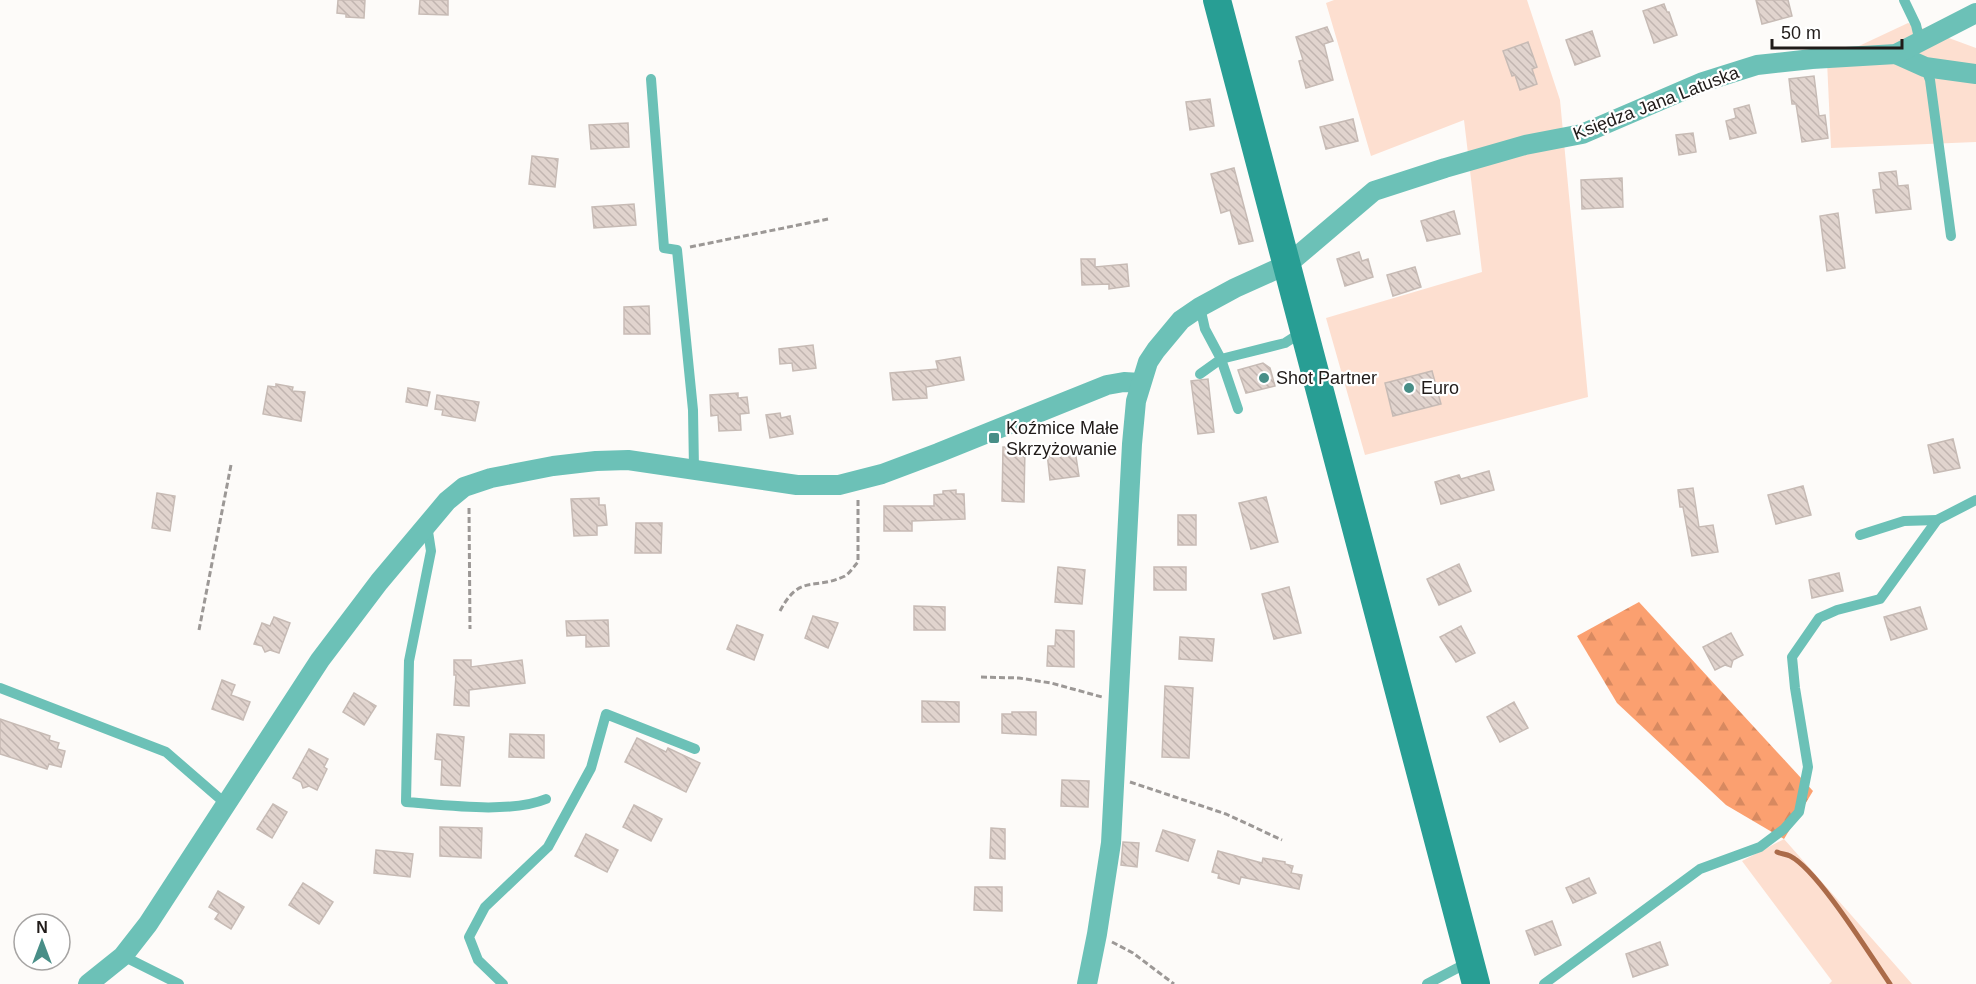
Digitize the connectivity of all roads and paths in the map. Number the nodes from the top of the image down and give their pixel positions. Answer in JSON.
{"nodes":[{"id":1,"x":1217,"y":0,"type":"edge"},
{"id":2,"x":1904,"y":0,"type":"edge"},
{"id":3,"x":1976,"y":13,"type":"edge"},
{"id":4,"x":1920,"y":42,"type":"junction"},
{"id":5,"x":1896,"y":54,"type":"junction"},
{"id":6,"x":1925,"y":67,"type":"junction"},
{"id":7,"x":1976,"y":74,"type":"edge"},
{"id":8,"x":651,"y":80,"type":"dead end"},
{"id":9,"x":828,"y":219,"type":"dead end"},
{"id":10,"x":1951,"y":236,"type":"dead end"},
{"id":11,"x":676,"y":250,"type":"junction"},
{"id":12,"x":1288,"y":264,"type":"junction"},
{"id":13,"x":1200,"y":307,"type":"junction"},
{"id":14,"x":1305,"y":331,"type":"junction"},
{"id":15,"x":1221,"y":359,"type":"junction"},
{"id":16,"x":1200,"y":374,"type":"dead end"},
{"id":17,"x":1141,"y":383,"type":"junction"},
{"id":18,"x":1238,"y":410,"type":"dead end"},
{"id":19,"x":231,"y":465,"type":"dead end"},
{"id":20,"x":694,"y":469,"type":"junction"},
{"id":21,"x":858,"y":481,"type":"junction"},
{"id":22,"x":465,"y":487,"type":"junction"},
{"id":23,"x":1976,"y":500,"type":"edge"},
{"id":24,"x":1937,"y":520,"type":"junction"},
{"id":25,"x":427,"y":525,"type":"junction"},
{"id":26,"x":1860,"y":535,"type":"dead end"},
{"id":27,"x":780,"y":611,"type":"dead end"},
{"id":28,"x":470,"y":629,"type":"dead end"},
{"id":29,"x":199,"y":630,"type":"dead end"},
{"id":30,"x":981,"y":677,"type":"dead end"},
{"id":31,"x":0,"y":688,"type":"edge"},
{"id":32,"x":1118,"y":701,"type":"junction"},
{"id":33,"x":694,"y":749,"type":"dead end"},
{"id":34,"x":1114,"y":777,"type":"junction"},
{"id":35,"x":546,"y":799,"type":"dead end"},
{"id":36,"x":226,"y":804,"type":"junction"},
{"id":37,"x":1282,"y":840,"type":"dead end"},
{"id":38,"x":1097,"y":934,"type":"junction"},
{"id":39,"x":123,"y":956,"type":"junction"},
{"id":40,"x":1473,"y":973,"type":"edge"},
{"id":41,"x":88,"y":984,"type":"edge"},
{"id":42,"x":179,"y":984,"type":"edge"},
{"id":43,"x":502,"y":984,"type":"edge"},
{"id":44,"x":1087,"y":984,"type":"edge"},
{"id":45,"x":1174,"y":984,"type":"edge"},
{"id":46,"x":1426,"y":984,"type":"edge"},
{"id":47,"x":1544,"y":984,"type":"edge"}],
"edges":[{"from":1,"to":12,"type":"main road"},
{"from":2,"to":4,"type":"lane"},
{"from":3,"to":4,"type":"street","name":"Księdza Jana Latuska"},
{"from":4,"to":5,"type":"street","name":"Księdza Jana Latuska"},
{"from":5,"to":6,"type":"street"},
{"from":5,"to":12,"type":"street","name":"Księdza Jana Latuska"},
{"from":6,"to":7,"type":"street"},
{"from":6,"to":10,"type":"lane"},
{"from":8,"to":11,"type":"lane"},
{"from":9,"to":11,"type":"path"},
{"from":11,"to":20,"type":"lane"},
{"from":12,"to":13,"type":"street","name":"Księdza Jana Latuska"},
{"from":12,"to":14,"type":"main road"},
{"from":13,"to":15,"type":"lane"},
{"from":13,"to":17,"type":"street","name":"Księdza Jana Latuska"},
{"from":14,"to":15,"type":"lane"},
{"from":14,"to":40,"type":"main road"},
{"from":15,"to":16,"type":"lane"},
{"from":15,"to":18,"type":"lane"},
{"from":17,"to":21,"type":"street"},
{"from":17,"to":32,"type":"street","name":"Księdza Jana Latuska"},
{"from":19,"to":29,"type":"path"},
{"from":20,"to":21,"type":"street"},
{"from":20,"to":22,"type":"street"},
{"from":21,"to":27,"type":"path"},
{"from":22,"to":25,"type":"street"},
{"from":22,"to":28,"type":"path"},
{"from":23,"to":24,"type":"lane"},
{"from":24,"to":26,"type":"lane"},
{"from":24,"to":47,"type":"lane"},
{"from":25,"to":35,"type":"lane"},
{"from":25,"to":36,"type":"street"},
{"from":30,"to":32,"type":"path"},
{"from":31,"to":36,"type":"lane"},
{"from":32,"to":34,"type":"street","name":"Księdza Jana Latuska"},
{"from":33,"to":43,"type":"lane"},
{"from":34,"to":37,"type":"path"},
{"from":34,"to":38,"type":"street","name":"Księdza Jana Latuska"},
{"from":36,"to":39,"type":"street"},
{"from":38,"to":44,"type":"street","name":"Księdza Jana Latuska"},
{"from":38,"to":45,"type":"path"},
{"from":39,"to":41,"type":"street"},
{"from":39,"to":42,"type":"lane"},
{"from":40,"to":46,"type":"lane"}]}
